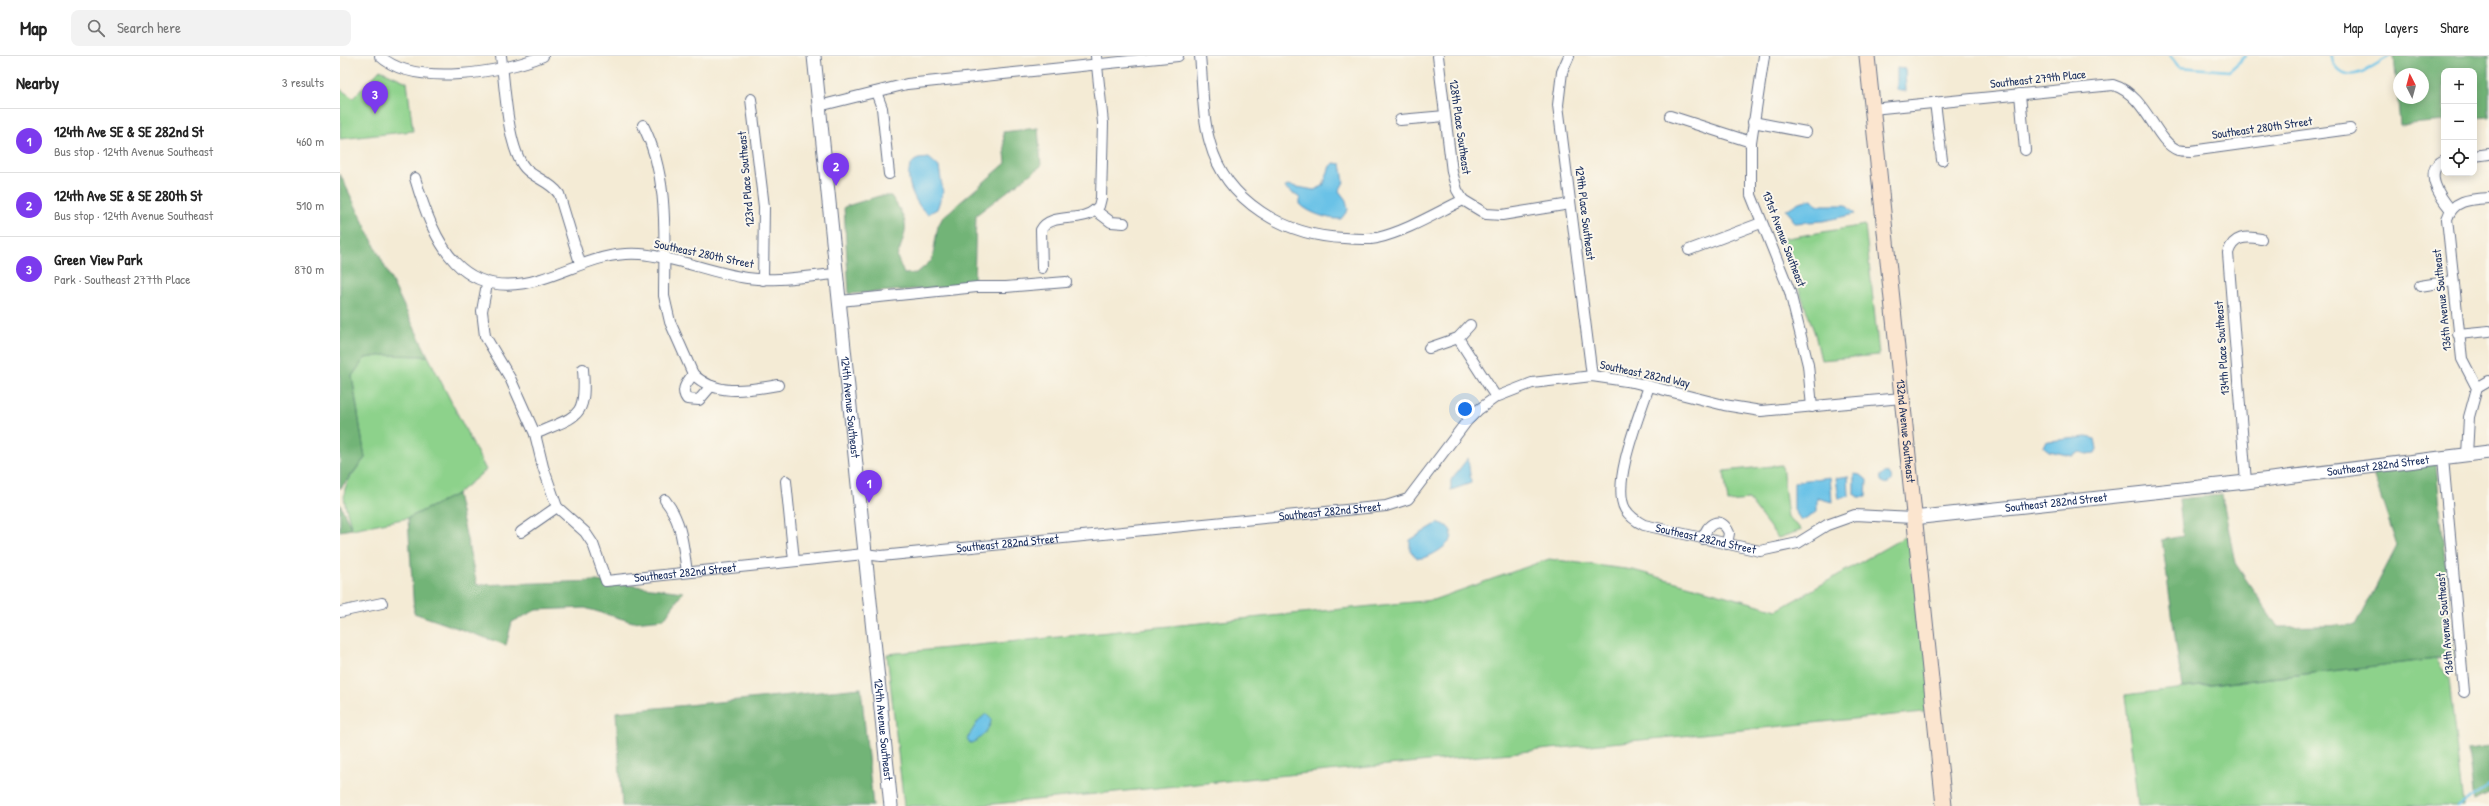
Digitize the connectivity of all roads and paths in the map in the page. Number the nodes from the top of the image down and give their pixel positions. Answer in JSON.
{"nodes":[{"id":1,"x":380,"y":56,"type":"edge"},
{"id":2,"x":501,"y":56,"type":"edge"},
{"id":3,"x":543,"y":56,"type":"edge"},
{"id":4,"x":814,"y":56,"type":"edge"},
{"id":5,"x":1178,"y":56,"type":"edge"},
{"id":6,"x":1200,"y":56,"type":"edge"},
{"id":7,"x":1438,"y":56,"type":"edge"},
{"id":8,"x":1764,"y":56,"type":"edge"},
{"id":9,"x":1867,"y":56,"type":"edge"},
{"id":10,"x":1567,"y":57,"type":"edge"},
{"id":11,"x":1097,"y":60,"type":"edge"},
{"id":12,"x":503,"y":67,"type":"junction"},
{"id":13,"x":876,"y":92,"type":"junction"},
{"id":14,"x":2020,"y":94,"type":"junction"},
{"id":15,"x":751,"y":99,"type":"dead end"},
{"id":16,"x":1935,"y":102,"type":"junction"},
{"id":17,"x":819,"y":106,"type":"junction"},
{"id":18,"x":1872,"y":109,"type":"junction"},
{"id":19,"x":1445,"y":116,"type":"junction"},
{"id":20,"x":1670,"y":116,"type":"dead end"},
{"id":21,"x":1400,"y":120,"type":"dead end"},
{"id":22,"x":1753,"y":122,"type":"junction"},
{"id":23,"x":643,"y":125,"type":"dead end"},
{"id":24,"x":2350,"y":129,"type":"dead end"},
{"id":25,"x":1806,"y":132,"type":"dead end"},
{"id":26,"x":1751,"y":142,"type":"junction"},
{"id":27,"x":2025,"y":150,"type":"dead end"},
{"id":28,"x":2178,"y":150,"type":"joint"},
{"id":29,"x":2489,"y":154,"type":"edge"},
{"id":30,"x":2477,"y":156,"type":"edge"},
{"id":31,"x":1942,"y":160,"type":"dead end"},
{"id":32,"x":2441,"y":161,"type":"edge"},
{"id":33,"x":888,"y":174,"type":"dead end"},
{"id":34,"x":415,"y":178,"type":"dead end"},
{"id":35,"x":2489,"y":198,"type":"edge"},
{"id":36,"x":1463,"y":200,"type":"junction"},
{"id":37,"x":1570,"y":204,"type":"junction"},
{"id":38,"x":1095,"y":210,"type":"junction"},
{"id":39,"x":2451,"y":210,"type":"junction"},
{"id":40,"x":1124,"y":223,"type":"dead end"},
{"id":41,"x":1761,"y":223,"type":"junction"},
{"id":42,"x":2261,"y":239,"type":"dead end"},
{"id":43,"x":1690,"y":250,"type":"dead end"},
{"id":44,"x":664,"y":258,"type":"junction"},
{"id":45,"x":580,"y":263,"type":"junction"},
{"id":46,"x":1042,"y":268,"type":"dead end"},
{"id":47,"x":838,"y":274,"type":"junction"},
{"id":48,"x":763,"y":280,"type":"junction"},
{"id":49,"x":2452,"y":281,"type":"junction"},
{"id":50,"x":1066,"y":282,"type":"dead end"},
{"id":51,"x":487,"y":284,"type":"junction"},
{"id":52,"x":2420,"y":286,"type":"dead end"},
{"id":53,"x":840,"y":302,"type":"junction"},
{"id":54,"x":1470,"y":325,"type":"dead end"},
{"id":55,"x":2489,"y":331,"type":"edge"},
{"id":56,"x":2458,"y":334,"type":"junction"},
{"id":57,"x":1458,"y":338,"type":"junction"},
{"id":58,"x":1429,"y":348,"type":"dead end"},
{"id":59,"x":583,"y":369,"type":"dead end"},
{"id":60,"x":693,"y":374,"type":"junction"},
{"id":61,"x":1592,"y":376,"type":"junction"},
{"id":62,"x":2489,"y":382,"type":"edge"},
{"id":63,"x":778,"y":385,"type":"dead end"},
{"id":64,"x":711,"y":386,"type":"junction"},
{"id":65,"x":1649,"y":386,"type":"junction"},
{"id":66,"x":2477,"y":388,"type":"junction"},
{"id":67,"x":1496,"y":397,"type":"junction"},
{"id":68,"x":1902,"y":398,"type":"junction"},
{"id":69,"x":1812,"y":407,"type":"junction"},
{"id":70,"x":535,"y":434,"type":"junction"},
{"id":71,"x":2489,"y":452,"type":"edge"},
{"id":72,"x":2467,"y":454,"type":"junction"},
{"id":73,"x":2443,"y":458,"type":"junction"},
{"id":74,"x":786,"y":482,"type":"dead end"},
{"id":75,"x":2246,"y":482,"type":"junction"},
{"id":76,"x":1408,"y":499,"type":"joint"},
{"id":77,"x":665,"y":500,"type":"dead end"},
{"id":78,"x":557,"y":508,"type":"junction"},
{"id":79,"x":1913,"y":518,"type":"junction"},
{"id":80,"x":521,"y":532,"type":"dead end"},
{"id":81,"x":1703,"y":539,"type":"junction"},
{"id":82,"x":1727,"y":544,"type":"junction"},
{"id":83,"x":864,"y":554,"type":"junction"},
{"id":84,"x":794,"y":560,"type":"junction"},
{"id":85,"x":687,"y":572,"type":"junction"},
{"id":86,"x":382,"y":603,"type":"dead end"},
{"id":87,"x":340,"y":612,"type":"edge"},
{"id":88,"x":2464,"y":692,"type":"dead end"},
{"id":89,"x":891,"y":806,"type":"edge"},
{"id":90,"x":1944,"y":806,"type":"edge"}],
"edges":[{"from":1,"to":12,"type":"street"},
{"from":2,"to":12,"type":"street"},
{"from":3,"to":12,"type":"street"},
{"from":4,"to":17,"type":"street","name":"124th Avenue Southeast"},
{"from":5,"to":11,"type":"street"},
{"from":6,"to":36,"type":"street"},
{"from":7,"to":19,"type":"street","name":"128th Place Southeast"},
{"from":8,"to":22,"type":"street","name":"131st Avenue Southeast"},
{"from":9,"to":18,"type":"main road","name":"132nd Avenue Southeast"},
{"from":10,"to":37,"type":"street","name":"129th Place Southeast"},
{"from":11,"to":13,"type":"street"},
{"from":11,"to":38,"type":"street"},
{"from":12,"to":45,"type":"street"},
{"from":13,"to":17,"type":"street"},
{"from":13,"to":33,"type":"street"},
{"from":14,"to":16,"type":"street","name":"Southeast 279th Place"},
{"from":14,"to":27,"type":"street"},
{"from":14,"to":28,"type":"street","name":"Southeast 279th Place"},
{"from":15,"to":48,"type":"street","name":"123rd Place Southeast"},
{"from":16,"to":18,"type":"street","name":"Southeast 279th Place"},
{"from":16,"to":31,"type":"street"},
{"from":17,"to":47,"type":"street","name":"124th Avenue Southeast"},
{"from":18,"to":68,"type":"main road","name":"132nd Avenue Southeast"},
{"from":19,"to":21,"type":"street"},
{"from":19,"to":36,"type":"street","name":"128th Place Southeast"},
{"from":20,"to":26,"type":"street"},
{"from":22,"to":25,"type":"street"},
{"from":22,"to":26,"type":"street","name":"131st Avenue Southeast"},
{"from":23,"to":44,"type":"street"},
{"from":24,"to":28,"type":"street","name":"Southeast 280th Street"},
{"from":26,"to":41,"type":"street","name":"131st Avenue Southeast"},
{"from":29,"to":30,"type":"street"},
{"from":32,"to":39,"type":"street"},
{"from":34,"to":51,"type":"street","name":"Southeast 280th Street"},
{"from":35,"to":39,"type":"street"},
{"from":36,"to":37,"type":"street"},
{"from":37,"to":61,"type":"street","name":"129th Place Southeast"},
{"from":38,"to":40,"type":"street"},
{"from":38,"to":46,"type":"street"},
{"from":39,"to":49,"type":"street","name":"136th Avenue Southeast"},
{"from":41,"to":43,"type":"street"},
{"from":41,"to":69,"type":"street","name":"131st Avenue Southeast"},
{"from":42,"to":75,"type":"street","name":"134th Place Southeast"},
{"from":44,"to":45,"type":"street","name":"Southeast 280th Street"},
{"from":44,"to":48,"type":"street","name":"Southeast 280th Street"},
{"from":44,"to":60,"type":"street"},
{"from":45,"to":51,"type":"street","name":"Southeast 280th Street"},
{"from":47,"to":48,"type":"street","name":"Southeast 280th Street"},
{"from":47,"to":53,"type":"street","name":"124th Avenue Southeast"},
{"from":49,"to":52,"type":"street"},
{"from":49,"to":56,"type":"street","name":"136th Avenue Southeast"},
{"from":50,"to":53,"type":"street"},
{"from":51,"to":70,"type":"street"},
{"from":53,"to":83,"type":"street","name":"124th Avenue Southeast"},
{"from":54,"to":57,"type":"street"},
{"from":55,"to":56,"type":"street"},
{"from":56,"to":66,"type":"street","name":"136th Avenue Southeast"},
{"from":57,"to":58,"type":"street"},
{"from":57,"to":67,"type":"street"},
{"from":59,"to":70,"type":"street"},
{"from":60,"to":64,"type":"street"},
{"from":60,"to":64,"type":"street"},
{"from":61,"to":65,"type":"street","name":"Southeast 282nd Way"},
{"from":61,"to":67,"type":"street","name":"Southeast 282nd Way"},
{"from":62,"to":66,"type":"street"},
{"from":63,"to":64,"type":"street"},
{"from":65,"to":69,"type":"street","name":"Southeast 282nd Way"},
{"from":65,"to":81,"type":"street","name":"Southeast 282nd Street"},
{"from":66,"to":72,"type":"street"},
{"from":67,"to":76,"type":"street","name":"Southeast 282nd Way"},
{"from":68,"to":69,"type":"street","name":"Southeast 282nd Way"},
{"from":68,"to":79,"type":"main road","name":"132nd Avenue Southeast"},
{"from":70,"to":78,"type":"street"},
{"from":71,"to":72,"type":"street","name":"Southeast 282nd Street"},
{"from":72,"to":73,"type":"street","name":"Southeast 282nd Street"},
{"from":73,"to":75,"type":"street","name":"Southeast 282nd Street"},
{"from":73,"to":88,"type":"street","name":"136th Avenue Southeast"},
{"from":74,"to":84,"type":"street"},
{"from":75,"to":79,"type":"street","name":"Southeast 282nd Street"},
{"from":76,"to":83,"type":"street","name":"Southeast 282nd Street"},
{"from":77,"to":85,"type":"street"},
{"from":78,"to":80,"type":"street"},
{"from":78,"to":85,"type":"street","name":"Southeast 282nd Street"},
{"from":79,"to":82,"type":"street","name":"Southeast 282nd Street"},
{"from":79,"to":90,"type":"main road","name":"132nd Avenue Southeast"},
{"from":81,"to":82,"type":"street","name":"Southeast 282nd Street"},
{"from":81,"to":82,"type":"street"},
{"from":83,"to":84,"type":"street","name":"Southeast 282nd Street"},
{"from":83,"to":89,"type":"street","name":"124th Avenue Southeast"},
{"from":84,"to":85,"type":"street","name":"Southeast 282nd Street"},
{"from":86,"to":87,"type":"street"}]}
